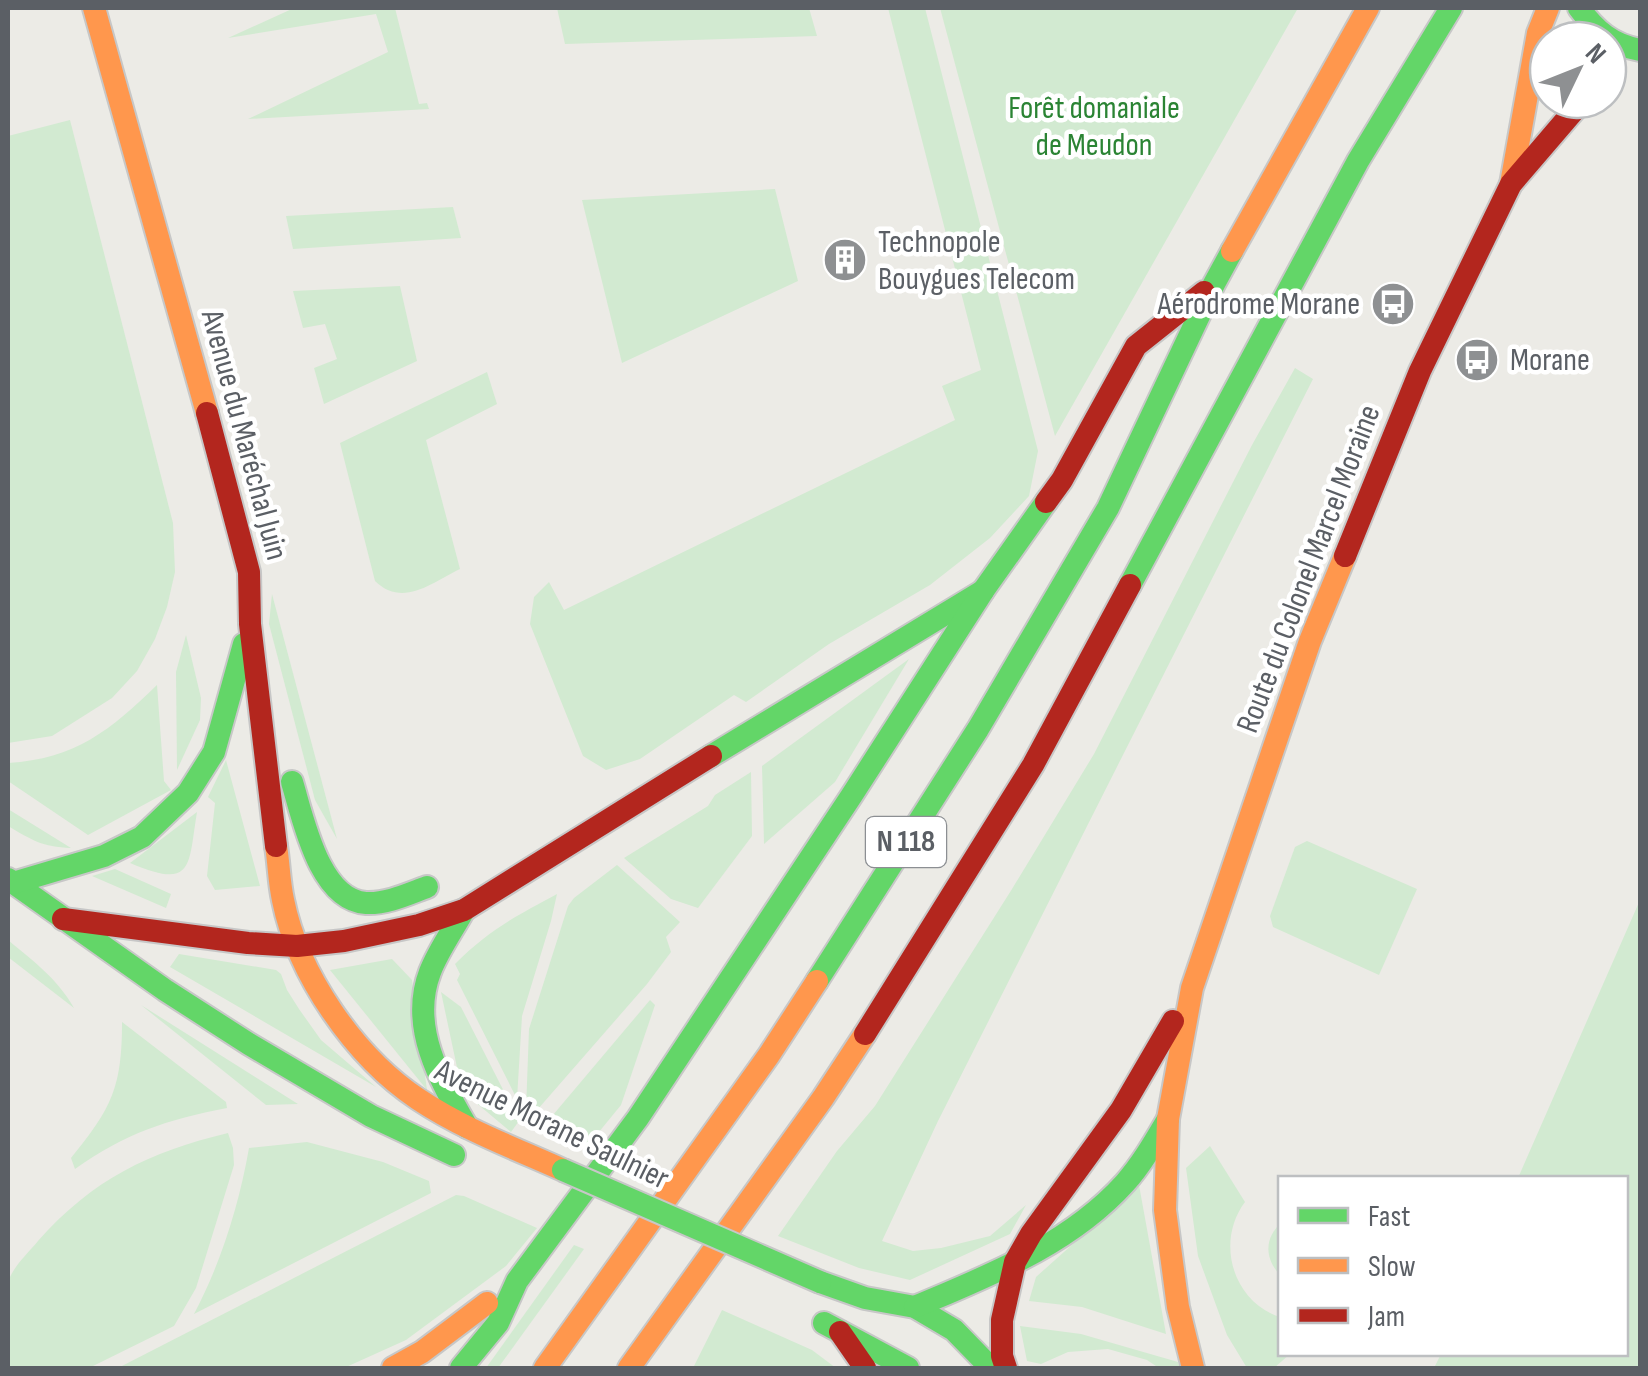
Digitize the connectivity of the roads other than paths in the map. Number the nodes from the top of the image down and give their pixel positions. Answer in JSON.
{"nodes":[{"id":1,"x":94,"y":8,"type":"edge"},
{"id":2,"x":1368,"y":8,"type":"edge"},
{"id":3,"x":1451,"y":8,"type":"edge"},
{"id":4,"x":1548,"y":8,"type":"edge"},
{"id":5,"x":1579,"y":8,"type":"edge"},
{"id":6,"x":1639,"y":51,"type":"edge"},
{"id":7,"x":1566,"y":120,"type":"edge"},
{"id":8,"x":1510,"y":184,"type":"junction"},
{"id":9,"x":1214,"y":284,"type":"junction"},
{"id":10,"x":984,"y":590,"type":"junction"},
{"id":11,"x":250,"y":624,"type":"junction"},
{"id":12,"x":258,"y":680,"type":"junction"},
{"id":13,"x":622,"y":810,"type":"junction"},
{"id":14,"x":514,"y":852,"type":"dead end"},
{"id":15,"x":10,"y":881,"type":"edge"},
{"id":16,"x":442,"y":881,"type":"dead end"},
{"id":17,"x":464,"y":910,"type":"junction"},
{"id":18,"x":63,"y":919,"type":"junction"},
{"id":19,"x":297,"y":946,"type":"junction"},
{"id":20,"x":1192,"y":988,"type":"junction"},
{"id":21,"x":1168,"y":1119,"type":"junction"},
{"id":22,"x":468,"y":1128,"type":"junction"},
{"id":23,"x":474,"y":1164,"type":"dead end"},
{"id":24,"x":543,"y":1196,"type":"dead end"},
{"id":25,"x":744,"y":1210,"type":"junction"},
{"id":26,"x":653,"y":1245,"type":"dead end"},
{"id":27,"x":690,"y":1261,"type":"dead end"},
{"id":28,"x":1015,"y":1262,"type":"junction"},
{"id":29,"x":726,"y":1277,"type":"dead end"},
{"id":30,"x":517,"y":1280,"type":"junction"},
{"id":31,"x":915,"y":1307,"type":"junction"},
{"id":32,"x":799,"y":1310,"type":"dead end"},
{"id":33,"x":696,"y":1316,"type":"dead end"},
{"id":34,"x":840,"y":1332,"type":"junction"},
{"id":35,"x":393,"y":1368,"type":"edge"},
{"id":36,"x":461,"y":1368,"type":"edge"},
{"id":37,"x":545,"y":1368,"type":"edge"},
{"id":38,"x":629,"y":1368,"type":"edge"},
{"id":39,"x":866,"y":1368,"type":"edge"},
{"id":40,"x":908,"y":1368,"type":"edge"},
{"id":41,"x":990,"y":1368,"type":"edge"},
{"id":42,"x":1006,"y":1368,"type":"edge"},
{"id":43,"x":1193,"y":1368,"type":"edge"}],
"edges":[{"from":1,"to":11,"type":"main road","name":"Avenue du Maréchal Juin"},
{"from":2,"to":9,"type":"main road","number":"N 118"},
{"from":3,"to":25,"type":"main road","number":"N 118"},
{"from":4,"to":8,"type":"main road","name":"Route du Colonel Marcel Moraine"},
{"from":5,"to":6,"type":"main road"},
{"from":7,"to":8,"type":"main road","name":"Route du Colonel Marcel Moraine"},
{"from":8,"to":20,"type":"main road","name":"Route du Colonel Marcel Moraine"},
{"from":9,"to":10,"type":"main road"},
{"from":9,"to":37,"type":"main road","number":"N 118"},
{"from":10,"to":13,"type":"main road"},
{"from":10,"to":30,"type":"main road"},
{"from":11,"to":12,"type":"main road","name":"Avenue du Maréchal Juin"},
{"from":11,"to":15,"type":"main road"},
{"from":12,"to":16,"type":"main road"},
{"from":12,"to":19,"type":"main road","name":"Avenue du Maréchal Juin"},
{"from":13,"to":14,"type":"main road"},
{"from":13,"to":17,"type":"main road"},
{"from":15,"to":18,"type":"main road"},
{"from":17,"to":19,"type":"main road"},
{"from":17,"to":22,"type":"main road"},
{"from":18,"to":19,"type":"main road"},
{"from":18,"to":23,"type":"main road"},
{"from":19,"to":22,"type":"main road","name":"Avenue Morane Saulnier"},
{"from":20,"to":21,"type":"main road","name":"Route du Colonel Marcel Moraine"},
{"from":20,"to":28,"type":"main road","name":"Route du Colonel Marcel Moraine"},
{"from":21,"to":28,"type":"main road"},
{"from":21,"to":43,"type":"main road","name":"Route du Colonel Marcel Moraine"},
{"from":22,"to":31,"type":"main road","name":"Avenue Morane Saulnier","bridge":true},
{"from":24,"to":26,"type":"main road","name":"Avenue Morane Saulnier"},
{"from":25,"to":33,"type":"main road"},
{"from":25,"to":38,"type":"main road","number":"N 118"},
{"from":27,"to":29,"type":"main road"},
{"from":28,"to":31,"type":"main road"},
{"from":28,"to":42,"type":"main road","name":"Route du Colonel Marcel Moraine"},
{"from":30,"to":35,"type":"main road"},
{"from":30,"to":36,"type":"main road"},
{"from":31,"to":41,"type":"main road","name":"Avenue Morane Saulnier"},
{"from":32,"to":34,"type":"main road"},
{"from":34,"to":39,"type":"main road"},
{"from":34,"to":40,"type":"main road"}]}
